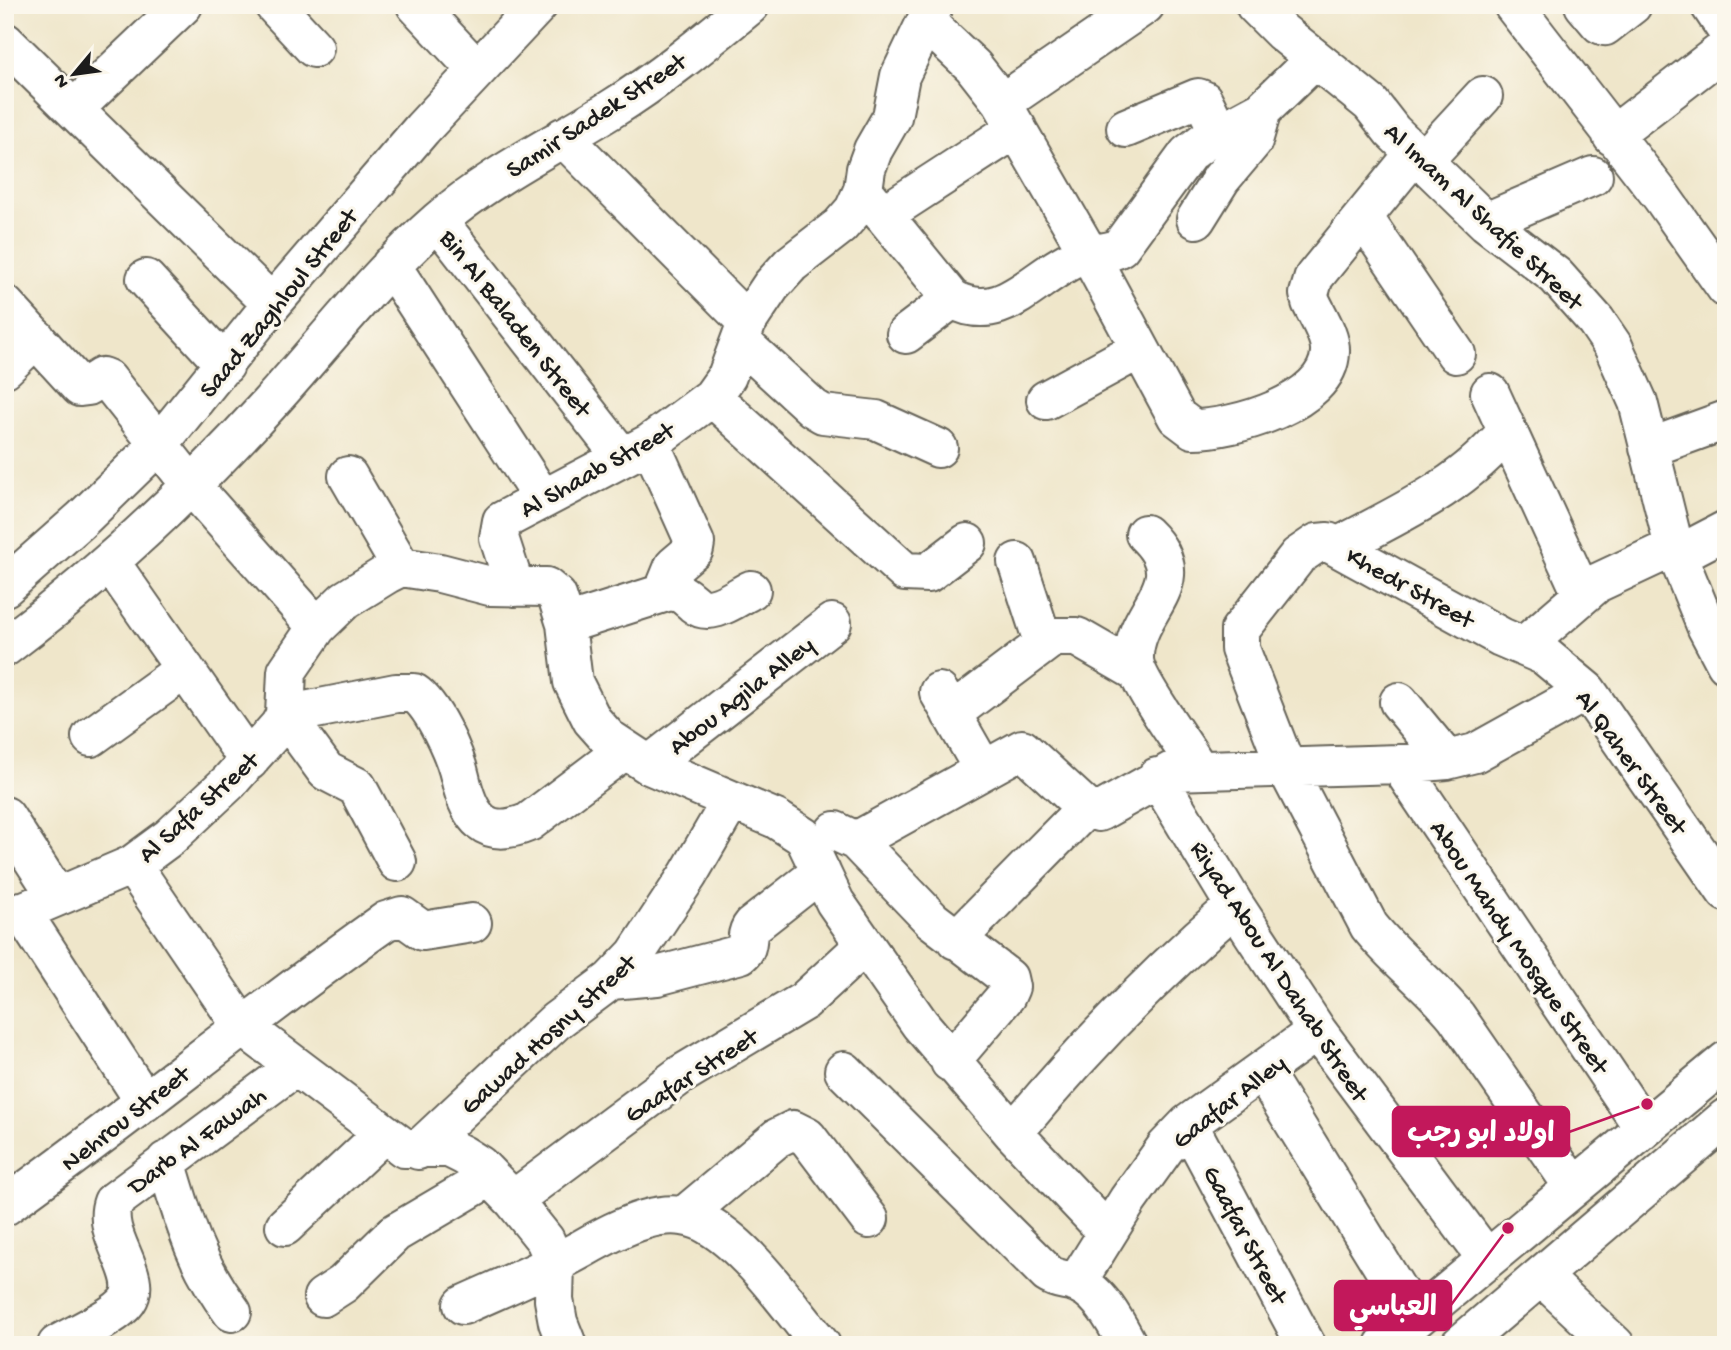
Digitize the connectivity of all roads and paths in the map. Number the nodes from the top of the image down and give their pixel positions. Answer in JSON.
{"nodes":[{"id":1,"x":183,"y":5,"type":"edge"},
{"id":2,"x":274,"y":5,"type":"edge"},
{"id":3,"x":416,"y":5,"type":"edge"},
{"id":4,"x":538,"y":5,"type":"edge"},
{"id":5,"x":750,"y":5,"type":"edge"},
{"id":6,"x":1145,"y":5,"type":"edge"},
{"id":7,"x":1255,"y":5,"type":"edge"},
{"id":8,"x":1513,"y":5,"type":"edge"},
{"id":9,"x":1584,"y":5,"type":"edge"},
{"id":10,"x":1632,"y":5,"type":"edge"},
{"id":11,"x":1710,"y":5,"type":"edge"},
{"id":12,"x":930,"y":13,"type":"edge"},
{"id":13,"x":1726,"y":29,"type":"edge"},
{"id":14,"x":5,"y":42,"type":"edge"},
{"id":15,"x":314,"y":47,"type":"dead end"},
{"id":16,"x":1726,"y":48,"type":"edge"},
{"id":17,"x":1315,"y":58,"type":"junction"},
{"id":18,"x":476,"y":69,"type":"junction"},
{"id":19,"x":1483,"y":96,"type":"dead end"},
{"id":20,"x":74,"y":109,"type":"junction"},
{"id":21,"x":1262,"y":110,"type":"junction"},
{"id":22,"x":1010,"y":116,"type":"junction"},
{"id":23,"x":1126,"y":128,"type":"dead end"},
{"id":24,"x":1220,"y":134,"type":"junction"},
{"id":25,"x":1612,"y":136,"type":"junction"},
{"id":26,"x":562,"y":137,"type":"junction"},
{"id":27,"x":1419,"y":157,"type":"junction"},
{"id":28,"x":1593,"y":176,"type":"dead end"},
{"id":29,"x":873,"y":203,"type":"junction"},
{"id":30,"x":1363,"y":216,"type":"junction"},
{"id":31,"x":1196,"y":219,"type":"dead end"},
{"id":32,"x":438,"y":221,"type":"junction"},
{"id":33,"x":1486,"y":222,"type":"junction"},
{"id":34,"x":1089,"y":254,"type":"junction"},
{"id":35,"x":391,"y":265,"type":"junction"},
{"id":36,"x":146,"y":279,"type":"dead end"},
{"id":37,"x":1726,"y":288,"type":"edge"},
{"id":38,"x":952,"y":299,"type":"junction"},
{"id":39,"x":272,"y":304,"type":"junction"},
{"id":40,"x":5,"y":305,"type":"edge"},
{"id":41,"x":744,"y":332,"type":"junction"},
{"id":42,"x":906,"y":334,"type":"dead end"},
{"id":43,"x":36,"y":338,"type":"junction"},
{"id":44,"x":1140,"y":349,"type":"junction"},
{"id":45,"x":1457,"y":354,"type":"dead end"},
{"id":46,"x":225,"y":365,"type":"junction"},
{"id":47,"x":5,"y":368,"type":"edge"},
{"id":48,"x":1490,"y":393,"type":"dead end"},
{"id":49,"x":712,"y":397,"type":"junction"},
{"id":50,"x":1046,"y":400,"type":"dead end"},
{"id":51,"x":1726,"y":420,"type":"edge"},
{"id":52,"x":1507,"y":430,"type":"junction"},
{"id":53,"x":160,"y":443,"type":"junction"},
{"id":54,"x":938,"y":448,"type":"dead end"},
{"id":55,"x":1649,"y":448,"type":"junction"},
{"id":56,"x":636,"y":450,"type":"junction"},
{"id":57,"x":348,"y":476,"type":"dead end"},
{"id":58,"x":191,"y":485,"type":"junction"},
{"id":59,"x":542,"y":498,"type":"junction"},
{"id":60,"x":1726,"y":530,"type":"edge"},
{"id":61,"x":1145,"y":534,"type":"dead end"},
{"id":62,"x":967,"y":542,"type":"dead end"},
{"id":63,"x":1339,"y":546,"type":"junction"},
{"id":64,"x":1676,"y":551,"type":"junction"},
{"id":65,"x":110,"y":562,"type":"junction"},
{"id":66,"x":1017,"y":562,"type":"dead end"},
{"id":67,"x":401,"y":567,"type":"junction"},
{"id":68,"x":5,"y":587,"type":"edge"},
{"id":69,"x":515,"y":587,"type":"junction"},
{"id":70,"x":751,"y":590,"type":"dead end"},
{"id":71,"x":663,"y":593,"type":"junction"},
{"id":72,"x":1582,"y":594,"type":"junction"},
{"id":73,"x":832,"y":623,"type":"dead end"},
{"id":74,"x":566,"y":624,"type":"junction"},
{"id":75,"x":317,"y":627,"type":"junction"},
{"id":76,"x":1044,"y":642,"type":"junction"},
{"id":77,"x":1525,"y":645,"type":"junction"},
{"id":78,"x":5,"y":647,"type":"edge"},
{"id":79,"x":1724,"y":657,"type":"edge"},
{"id":80,"x":185,"y":669,"type":"junction"},
{"id":81,"x":1136,"y":671,"type":"junction"},
{"id":82,"x":1587,"y":691,"type":"junction"},
{"id":83,"x":1399,"y":702,"type":"dead end"},
{"id":84,"x":285,"y":715,"type":"junction"},
{"id":85,"x":90,"y":737,"type":"dead end"},
{"id":86,"x":636,"y":758,"type":"junction"},
{"id":87,"x":1447,"y":760,"type":"junction"},
{"id":88,"x":249,"y":761,"type":"junction"},
{"id":89,"x":1399,"y":764,"type":"junction"},
{"id":90,"x":1286,"y":767,"type":"junction"},
{"id":91,"x":983,"y":769,"type":"junction"},
{"id":92,"x":1198,"y":769,"type":"junction"},
{"id":93,"x":1157,"y":777,"type":"junction"},
{"id":94,"x":731,"y":801,"type":"junction"},
{"id":95,"x":1086,"y":808,"type":"junction"},
{"id":96,"x":5,"y":816,"type":"edge"},
{"id":97,"x":792,"y":827,"type":"junction"},
{"id":98,"x":856,"y":841,"type":"junction"},
{"id":99,"x":397,"y":862,"type":"dead end"},
{"id":100,"x":132,"y":865,"type":"junction"},
{"id":101,"x":821,"y":872,"type":"junction"},
{"id":102,"x":1724,"y":886,"type":"edge"},
{"id":103,"x":56,"y":895,"type":"junction"},
{"id":104,"x":1235,"y":906,"type":"junction"},
{"id":105,"x":13,"y":915,"type":"edge"},
{"id":106,"x":472,"y":923,"type":"dead end"},
{"id":107,"x":956,"y":940,"type":"junction"},
{"id":108,"x":864,"y":945,"type":"junction"},
{"id":109,"x":611,"y":980,"type":"junction"},
{"id":110,"x":241,"y":1025,"type":"junction"},
{"id":111,"x":1317,"y":1031,"type":"junction"},
{"id":112,"x":1726,"y":1061,"type":"edge"},
{"id":113,"x":950,"y":1062,"type":"junction"},
{"id":114,"x":295,"y":1067,"type":"junction"},
{"id":115,"x":844,"y":1071,"type":"dead end"},
{"id":116,"x":1263,"y":1072,"type":"junction"},
{"id":117,"x":145,"y":1102,"type":"junction"},
{"id":118,"x":1726,"y":1118,"type":"edge"},
{"id":119,"x":1188,"y":1124,"type":"junction"},
{"id":120,"x":1643,"y":1127,"type":"junction"},
{"id":121,"x":1013,"y":1133,"type":"junction"},
{"id":122,"x":383,"y":1134,"type":"junction"},
{"id":123,"x":418,"y":1150,"type":"junction"},
{"id":124,"x":166,"y":1161,"type":"junction"},
{"id":125,"x":1573,"y":1186,"type":"junction"},
{"id":126,"x":501,"y":1189,"type":"junction"},
{"id":127,"x":7,"y":1202,"type":"edge"},
{"id":128,"x":685,"y":1216,"type":"junction"},
{"id":129,"x":869,"y":1219,"type":"dead end"},
{"id":130,"x":285,"y":1226,"type":"dead end"},
{"id":131,"x":1107,"y":1232,"type":"junction"},
{"id":132,"x":1487,"y":1259,"type":"junction"},
{"id":133,"x":555,"y":1264,"type":"junction"},
{"id":134,"x":1541,"y":1276,"type":"junction"},
{"id":135,"x":1077,"y":1282,"type":"junction"},
{"id":136,"x":323,"y":1297,"type":"dead end"},
{"id":137,"x":463,"y":1305,"type":"dead end"},
{"id":138,"x":232,"y":1312,"type":"dead end"},
{"id":139,"x":1415,"y":1319,"type":"junction"},
{"id":140,"x":57,"y":1345,"type":"edge"},
{"id":141,"x":568,"y":1345,"type":"edge"},
{"id":142,"x":821,"y":1345,"type":"edge"},
{"id":143,"x":1128,"y":1345,"type":"edge"},
{"id":144,"x":1306,"y":1345,"type":"edge"},
{"id":145,"x":1384,"y":1345,"type":"edge"},
{"id":146,"x":1460,"y":1345,"type":"edge"},
{"id":147,"x":1615,"y":1345,"type":"edge"}],
"edges":[{"from":1,"to":20,"type":"street"},
{"from":2,"to":15,"type":"street"},
{"from":3,"to":18,"type":"street"},
{"from":4,"to":18,"type":"street","name":"Saad Zaghloul Street"},
{"from":5,"to":26,"type":"street","name":"Samir Sadek Street"},
{"from":6,"to":22,"type":"street"},
{"from":7,"to":17,"type":"street","name":"Al Imam Al Shafie Street"},
{"from":8,"to":25,"type":"street"},
{"from":9,"to":10,"type":"street"},
{"from":11,"to":13,"type":"street"},
{"from":12,"to":22,"type":"street"},
{"from":12,"to":29,"type":"street","name":"Al Shaab Street"},
{"from":14,"to":20,"type":"street"},
{"from":16,"to":25,"type":"street"},
{"from":17,"to":21,"type":"street"},
{"from":17,"to":27,"type":"street","name":"Al Imam Al Shafie Street"},
{"from":18,"to":39,"type":"street","name":"Saad Zaghloul Street"},
{"from":19,"to":27,"type":"street"},
{"from":20,"to":39,"type":"street"},
{"from":21,"to":24,"type":"street"},
{"from":21,"to":31,"type":"street"},
{"from":22,"to":29,"type":"street"},
{"from":22,"to":34,"type":"street"},
{"from":23,"to":24,"type":"street"},
{"from":24,"to":34,"type":"street"},
{"from":25,"to":37,"type":"street"},
{"from":26,"to":32,"type":"street","name":"Samir Sadek Street"},
{"from":26,"to":41,"type":"street"},
{"from":27,"to":30,"type":"street"},
{"from":27,"to":33,"type":"street","name":"Al Imam Al Shafie Street"},
{"from":28,"to":33,"type":"street"},
{"from":29,"to":38,"type":"street"},
{"from":29,"to":41,"type":"street","name":"Al Shaab Street"},
{"from":30,"to":44,"type":"street"},
{"from":30,"to":45,"type":"street"},
{"from":32,"to":35,"type":"street"},
{"from":32,"to":56,"type":"street","name":"Bin Al Baladen Street"},
{"from":33,"to":55,"type":"street","name":"Al Imam Al Shafie Street"},
{"from":34,"to":38,"type":"street"},
{"from":34,"to":44,"type":"street"},
{"from":35,"to":58,"type":"street"},
{"from":35,"to":59,"type":"street"},
{"from":36,"to":46,"type":"street"},
{"from":38,"to":42,"type":"street"},
{"from":39,"to":46,"type":"street","name":"Saad Zaghloul Street"},
{"from":40,"to":43,"type":"street"},
{"from":41,"to":49,"type":"street","name":"Al Shaab Street"},
{"from":41,"to":54,"type":"street"},
{"from":43,"to":47,"type":"street"},
{"from":43,"to":53,"type":"street"},
{"from":44,"to":50,"type":"street"},
{"from":46,"to":53,"type":"street","name":"Saad Zaghloul Street"},
{"from":48,"to":52,"type":"street"},
{"from":49,"to":56,"type":"street","name":"Al Shaab Street"},
{"from":49,"to":62,"type":"street"},
{"from":51,"to":55,"type":"street"},
{"from":52,"to":63,"type":"street"},
{"from":52,"to":72,"type":"street"},
{"from":53,"to":58,"type":"street"},
{"from":53,"to":68,"type":"street","name":"Saad Zaghloul Street"},
{"from":55,"to":64,"type":"street","name":"Al Imam Al Shafie Street"},
{"from":56,"to":59,"type":"street","name":"Al Shaab Street"},
{"from":56,"to":71,"type":"street","name":"Bin Al Baladen Street"},
{"from":57,"to":67,"type":"street"},
{"from":58,"to":65,"type":"street"},
{"from":58,"to":75,"type":"street"},
{"from":59,"to":69,"type":"street","name":"Al Shaab Street"},
{"from":60,"to":64,"type":"street"},
{"from":61,"to":81,"type":"street"},
{"from":63,"to":77,"type":"street","name":"Khedr Street"},
{"from":63,"to":90,"type":"street","name":"Khedr Street"},
{"from":64,"to":72,"type":"street"},
{"from":64,"to":79,"type":"street","name":"Al Imam Al Shafie Street"},
{"from":65,"to":78,"type":"street"},
{"from":65,"to":80,"type":"street"},
{"from":66,"to":76,"type":"street"},
{"from":67,"to":69,"type":"street"},
{"from":67,"to":75,"type":"street"},
{"from":69,"to":74,"type":"street"},
{"from":70,"to":71,"type":"street"},
{"from":71,"to":74,"type":"street"},
{"from":72,"to":77,"type":"street"},
{"from":73,"to":86,"type":"street","name":"Abou Agila Alley"},
{"from":74,"to":86,"type":"street"},
{"from":75,"to":84,"type":"street"},
{"from":76,"to":81,"type":"street"},
{"from":76,"to":91,"type":"street"},
{"from":77,"to":82,"type":"street","name":"Al Qaher Street"},
{"from":80,"to":85,"type":"street"},
{"from":80,"to":88,"type":"street"},
{"from":81,"to":92,"type":"street"},
{"from":82,"to":87,"type":"street"},
{"from":82,"to":102,"type":"street","name":"Al Qaher Street"},
{"from":83,"to":87,"type":"street"},
{"from":84,"to":86,"type":"street","name":"Abou Agila Alley"},
{"from":84,"to":88,"type":"street","name":"Al Safa Street"},
{"from":84,"to":99,"type":"street"},
{"from":86,"to":94,"type":"street"},
{"from":87,"to":89,"type":"street"},
{"from":88,"to":100,"type":"street","name":"Al Safa Street"},
{"from":89,"to":90,"type":"street"},
{"from":89,"to":120,"type":"street","name":"Abou Mahdy Mosque Street"},
{"from":90,"to":92,"type":"street"},
{"from":90,"to":125,"type":"street"},
{"from":91,"to":95,"type":"street"},
{"from":91,"to":98,"type":"street"},
{"from":92,"to":93,"type":"street"},
{"from":93,"to":95,"type":"street"},
{"from":93,"to":104,"type":"street","name":"Riyad Abou Al Dahab Street"},
{"from":94,"to":97,"type":"street"},
{"from":94,"to":109,"type":"street","name":"Gawad Hosny Street"},
{"from":95,"to":107,"type":"street"},
{"from":96,"to":103,"type":"street"},
{"from":97,"to":98,"type":"street"},
{"from":97,"to":101,"type":"street"},
{"from":98,"to":107,"type":"street"},
{"from":100,"to":103,"type":"street","name":"Al Safa Street"},
{"from":100,"to":110,"type":"street"},
{"from":101,"to":108,"type":"street"},
{"from":101,"to":109,"type":"street"},
{"from":103,"to":105,"type":"street","name":"Al Safa Street"},
{"from":104,"to":111,"type":"street","name":"Riyad Abou Al Dahab Street"},
{"from":104,"to":121,"type":"street"},
{"from":105,"to":117,"type":"street"},
{"from":106,"to":110,"type":"street","name":"Nehrou Street"},
{"from":107,"to":113,"type":"street"},
{"from":108,"to":113,"type":"street"},
{"from":108,"to":126,"type":"street","name":"Gaafar Street"},
{"from":109,"to":123,"type":"street","name":"Gawad Hosny Street"},
{"from":110,"to":114,"type":"street"},
{"from":110,"to":117,"type":"street","name":"Nehrou Street"},
{"from":111,"to":116,"type":"street","name":"Gaafar Alley"},
{"from":111,"to":132,"type":"street","name":"Riyad Abou Al Dahab Street"},
{"from":112,"to":120,"type":"street"},
{"from":113,"to":121,"type":"street"},
{"from":114,"to":122,"type":"street"},
{"from":114,"to":124,"type":"street","name":"Darb Al Fawah"},
{"from":115,"to":135,"type":"street"},
{"from":116,"to":119,"type":"street","name":"Gaafar Alley"},
{"from":116,"to":139,"type":"street"},
{"from":117,"to":127,"type":"street","name":"Nehrou Street"},
{"from":118,"to":134,"type":"street"},
{"from":119,"to":131,"type":"street","name":"Gaafar Alley"},
{"from":119,"to":144,"type":"street","name":"Gaafar Street"},
{"from":120,"to":125,"type":"street"},
{"from":121,"to":131,"type":"street"},
{"from":122,"to":123,"type":"street"},
{"from":122,"to":130,"type":"street"},
{"from":123,"to":126,"type":"street"},
{"from":124,"to":138,"type":"street"},
{"from":124,"to":140,"type":"street","name":"Darb Al Fawah"},
{"from":125,"to":132,"type":"street"},
{"from":126,"to":133,"type":"street"},
{"from":126,"to":136,"type":"street","name":"Gaafar Street"},
{"from":128,"to":129,"type":"street"},
{"from":128,"to":133,"type":"street"},
{"from":128,"to":142,"type":"street"},
{"from":131,"to":135,"type":"street","name":"Gaafar Alley"},
{"from":132,"to":139,"type":"street"},
{"from":133,"to":137,"type":"street"},
{"from":133,"to":141,"type":"street"},
{"from":134,"to":146,"type":"street"},
{"from":134,"to":147,"type":"street"},
{"from":135,"to":143,"type":"street"},
{"from":139,"to":145,"type":"street"}]}
